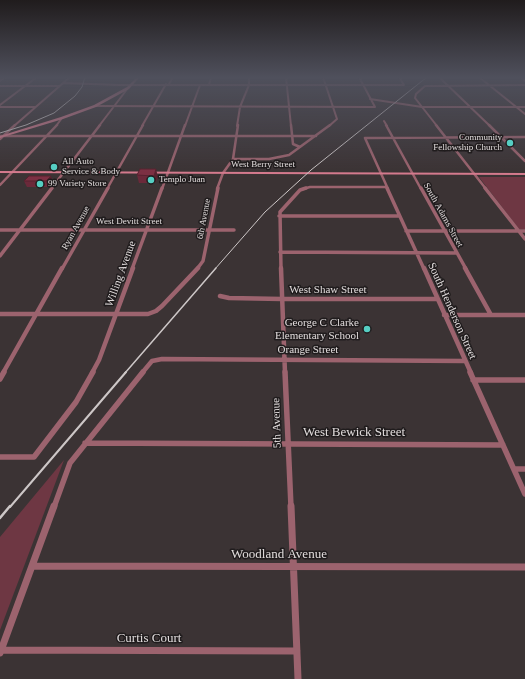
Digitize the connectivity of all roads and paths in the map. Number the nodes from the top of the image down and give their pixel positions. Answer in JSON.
{"nodes":[{"id":1,"x":33,"y":109,"type":"edge"},
{"id":2,"x":88,"y":109,"type":"edge"},
{"id":3,"x":112,"y":109,"type":"edge"},
{"id":4,"x":152,"y":109,"type":"edge"},
{"id":5,"x":191,"y":109,"type":"edge"},
{"id":6,"x":240,"y":109,"type":"edge"},
{"id":7,"x":289,"y":109,"type":"edge"},
{"id":8,"x":333,"y":109,"type":"edge"},
{"id":9,"x":423,"y":109,"type":"edge"},
{"id":10,"x":472,"y":109,"type":"edge"},
{"id":11,"x":62,"y":118,"type":"junction"},
{"id":12,"x":384,"y":121,"type":"dead end"},
{"id":13,"x":10,"y":130,"type":"junction"},
{"id":14,"x":19,"y":131,"type":"junction"},
{"id":15,"x":48,"y":136,"type":"junction"},
{"id":16,"x":92,"y":136,"type":"junction"},
{"id":17,"x":137,"y":136,"type":"junction"},
{"id":18,"x":181,"y":136,"type":"junction"},
{"id":19,"x":235,"y":136,"type":"junction"},
{"id":20,"x":292,"y":136,"type":"junction"},
{"id":21,"x":316,"y":136,"type":"junction"},
{"id":22,"x":1,"y":137,"type":"edge"},
{"id":23,"x":392,"y":137,"type":"junction"},
{"id":24,"x":445,"y":137,"type":"junction"},
{"id":25,"x":500,"y":137,"type":"junction"},
{"id":26,"x":525,"y":137,"type":"edge"},
{"id":27,"x":300,"y":147,"type":"junction"},
{"id":28,"x":233,"y":158,"type":"junction"},
{"id":29,"x":525,"y":161,"type":"edge"},
{"id":30,"x":0,"y":172,"type":"edge"},
{"id":31,"x":13,"y":172,"type":"junction"},
{"id":32,"x":64,"y":172,"type":"junction"},
{"id":33,"x":116,"y":172,"type":"junction"},
{"id":34,"x":168,"y":172,"type":"junction"},
{"id":35,"x":223,"y":173,"type":"junction"},
{"id":36,"x":380,"y":173,"type":"junction"},
{"id":37,"x":412,"y":173,"type":"junction"},
{"id":38,"x":475,"y":174,"type":"junction"},
{"id":39,"x":525,"y":174,"type":"edge"},
{"id":40,"x":0,"y":186,"type":"edge"},
{"id":41,"x":386,"y":187,"type":"junction"},
{"id":42,"x":278,"y":216,"type":"junction"},
{"id":43,"x":399,"y":216,"type":"junction"},
{"id":44,"x":0,"y":230,"type":"edge"},
{"id":45,"x":20,"y":230,"type":"junction"},
{"id":46,"x":84,"y":230,"type":"junction"},
{"id":47,"x":148,"y":230,"type":"junction"},
{"id":48,"x":209,"y":230,"type":"junction"},
{"id":49,"x":234,"y":230,"type":"dead end"},
{"id":50,"x":406,"y":231,"type":"junction"},
{"id":51,"x":445,"y":231,"type":"junction"},
{"id":52,"x":519,"y":231,"type":"junction"},
{"id":53,"x":525,"y":231,"type":"edge"},
{"id":54,"x":525,"y":238,"type":"edge"},
{"id":55,"x":280,"y":252,"type":"junction"},
{"id":56,"x":416,"y":252,"type":"junction"},
{"id":57,"x":457,"y":253,"type":"junction"},
{"id":58,"x":0,"y":256,"type":"edge"},
{"id":59,"x":220,"y":296,"type":"dead end"},
{"id":60,"x":282,"y":299,"type":"junction"},
{"id":61,"x":437,"y":299,"type":"junction"},
{"id":62,"x":0,"y":314,"type":"edge"},
{"id":63,"x":36,"y":314,"type":"junction"},
{"id":64,"x":116,"y":314,"type":"junction"},
{"id":65,"x":444,"y":315,"type":"junction"},
{"id":66,"x":492,"y":315,"type":"junction"},
{"id":67,"x":525,"y":315,"type":"edge"},
{"id":68,"x":284,"y":360,"type":"junction"},
{"id":69,"x":465,"y":361,"type":"junction"},
{"id":70,"x":0,"y":379,"type":"edge"},
{"id":71,"x":473,"y":380,"type":"junction"},
{"id":72,"x":525,"y":380,"type":"edge"},
{"id":73,"x":85,"y":444,"type":"junction"},
{"id":74,"x":288,"y":444,"type":"junction"},
{"id":75,"x":503,"y":445,"type":"junction"},
{"id":76,"x":0,"y":457,"type":"edge"},
{"id":77,"x":514,"y":469,"type":"junction"},
{"id":78,"x":525,"y":469,"type":"edge"},
{"id":79,"x":525,"y":494,"type":"edge"},
{"id":80,"x":33,"y":566,"type":"junction"},
{"id":81,"x":293,"y":567,"type":"junction"},
{"id":82,"x":525,"y":567,"type":"edge"},
{"id":83,"x":297,"y":651,"type":"junction"},
{"id":84,"x":1,"y":652,"type":"edge"},
{"id":85,"x":298,"y":679,"type":"edge"}],
"edges":[{"from":1,"to":13,"type":"street"},
{"from":2,"to":11,"type":"main road"},
{"from":3,"to":16,"type":"street"},
{"from":4,"to":17,"type":"street","name":"Ryan Avenue"},
{"from":5,"to":18,"type":"street","name":"Willing Avenue"},
{"from":6,"to":19,"type":"street","name":"6th Avenue"},
{"from":7,"to":20,"type":"street"},
{"from":8,"to":21,"type":"street"},
{"from":9,"to":24,"type":"street"},
{"from":10,"to":25,"type":"street"},
{"from":11,"to":14,"type":"main road"},
{"from":11,"to":15,"type":"street"},
{"from":12,"to":23,"type":"street","name":"South Adams Street"},
{"from":13,"to":14,"type":"main road"},
{"from":13,"to":22,"type":"street"},
{"from":14,"to":22,"type":"main road"},
{"from":15,"to":16,"type":"street"},
{"from":15,"to":22,"type":"street"},
{"from":15,"to":31,"type":"street"},
{"from":16,"to":17,"type":"street"},
{"from":16,"to":32,"type":"street"},
{"from":17,"to":18,"type":"street"},
{"from":17,"to":33,"type":"street","name":"Ryan Avenue"},
{"from":18,"to":19,"type":"street"},
{"from":18,"to":34,"type":"street","name":"Willing Avenue"},
{"from":19,"to":20,"type":"street"},
{"from":19,"to":28,"type":"street","name":"6th Avenue"},
{"from":20,"to":21,"type":"street"},
{"from":20,"to":27,"type":"street"},
{"from":21,"to":27,"type":"street"},
{"from":23,"to":24,"type":"street"},
{"from":23,"to":36,"type":"street","name":"South Henderson Street"},
{"from":23,"to":37,"type":"street","name":"South Adams Street"},
{"from":24,"to":25,"type":"street"},
{"from":24,"to":38,"type":"street"},
{"from":25,"to":26,"type":"street"},
{"from":25,"to":29,"type":"street"},
{"from":27,"to":28,"type":"street"},
{"from":28,"to":35,"type":"street","name":"6th Avenue"},
{"from":30,"to":31,"type":"main road","name":"West Berry Street"},
{"from":31,"to":32,"type":"main road","name":"West Berry Street"},
{"from":31,"to":40,"type":"street"},
{"from":32,"to":33,"type":"main road","name":"West Berry Street"},
{"from":32,"to":45,"type":"street"},
{"from":33,"to":34,"type":"main road","name":"West Berry Street"},
{"from":33,"to":46,"type":"street","name":"Ryan Avenue"},
{"from":34,"to":35,"type":"main road","name":"West Berry Street"},
{"from":34,"to":47,"type":"street","name":"Willing Avenue"},
{"from":35,"to":36,"type":"main road","name":"West Berry Street"},
{"from":35,"to":48,"type":"street","name":"6th Avenue"},
{"from":36,"to":37,"type":"main road","name":"West Berry Street"},
{"from":36,"to":41,"type":"street","name":"South Henderson Street"},
{"from":37,"to":38,"type":"main road","name":"West Berry Street"},
{"from":37,"to":51,"type":"street","name":"South Adams Street"},
{"from":38,"to":39,"type":"main road","name":"West Berry Street"},
{"from":38,"to":52,"type":"street"},
{"from":41,"to":42,"type":"street"},
{"from":41,"to":43,"type":"street","name":"South Henderson Street"},
{"from":42,"to":43,"type":"street"},
{"from":42,"to":55,"type":"street","name":"5th Avenue"},
{"from":43,"to":50,"type":"street","name":"South Henderson Street"},
{"from":44,"to":45,"type":"street","name":"West Devitt Street"},
{"from":45,"to":46,"type":"street","name":"West Devitt Street"},
{"from":45,"to":58,"type":"street"},
{"from":46,"to":47,"type":"street","name":"West Devitt Street"},
{"from":46,"to":63,"type":"street","name":"Ryan Avenue"},
{"from":47,"to":48,"type":"street","name":"West Devitt Street"},
{"from":47,"to":64,"type":"street","name":"Willing Avenue"},
{"from":48,"to":49,"type":"street","name":"West Devitt Street"},
{"from":48,"to":64,"type":"street","name":"6th Avenue"},
{"from":50,"to":51,"type":"street"},
{"from":50,"to":56,"type":"street","name":"South Henderson Street"},
{"from":51,"to":52,"type":"street"},
{"from":51,"to":57,"type":"street","name":"South Adams Street"},
{"from":52,"to":53,"type":"street"},
{"from":52,"to":54,"type":"street"},
{"from":55,"to":56,"type":"street"},
{"from":55,"to":60,"type":"street","name":"5th Avenue"},
{"from":56,"to":57,"type":"street"},
{"from":56,"to":61,"type":"street","name":"South Henderson Street"},
{"from":57,"to":66,"type":"street","name":"South Adams Street"},
{"from":59,"to":60,"type":"street","name":"West Shaw Street"},
{"from":60,"to":61,"type":"street","name":"West Shaw Street"},
{"from":60,"to":68,"type":"street","name":"5th Avenue"},
{"from":61,"to":65,"type":"street","name":"South Henderson Street"},
{"from":62,"to":63,"type":"street"},
{"from":63,"to":64,"type":"street"},
{"from":63,"to":70,"type":"street","name":"Ryan Avenue"},
{"from":64,"to":76,"type":"street","name":"Willing Avenue"},
{"from":65,"to":66,"type":"street"},
{"from":65,"to":69,"type":"street","name":"South Henderson Street"},
{"from":66,"to":67,"type":"street"},
{"from":68,"to":69,"type":"street","name":"Orange Street"},
{"from":68,"to":73,"type":"street","name":"Orange Street"},
{"from":68,"to":74,"type":"street","name":"5th Avenue"},
{"from":69,"to":71,"type":"street","name":"South Henderson Street"},
{"from":71,"to":72,"type":"street"},
{"from":71,"to":75,"type":"street","name":"South Henderson Street"},
{"from":73,"to":74,"type":"street","name":"West Bewick Street"},
{"from":73,"to":80,"type":"street"},
{"from":74,"to":75,"type":"street","name":"West Bewick Street"},
{"from":74,"to":81,"type":"street","name":"5th Avenue"},
{"from":75,"to":77,"type":"street","name":"South Henderson Street"},
{"from":77,"to":78,"type":"street"},
{"from":77,"to":79,"type":"street","name":"South Henderson Street"},
{"from":80,"to":81,"type":"street","name":"Woodland Avenue"},
{"from":80,"to":84,"type":"street"},
{"from":81,"to":82,"type":"street","name":"Woodland Avenue"},
{"from":81,"to":83,"type":"street","name":"5th Avenue"},
{"from":83,"to":84,"type":"street","name":"Curtis Court"},
{"from":83,"to":85,"type":"street","name":"5th Avenue"}]}
